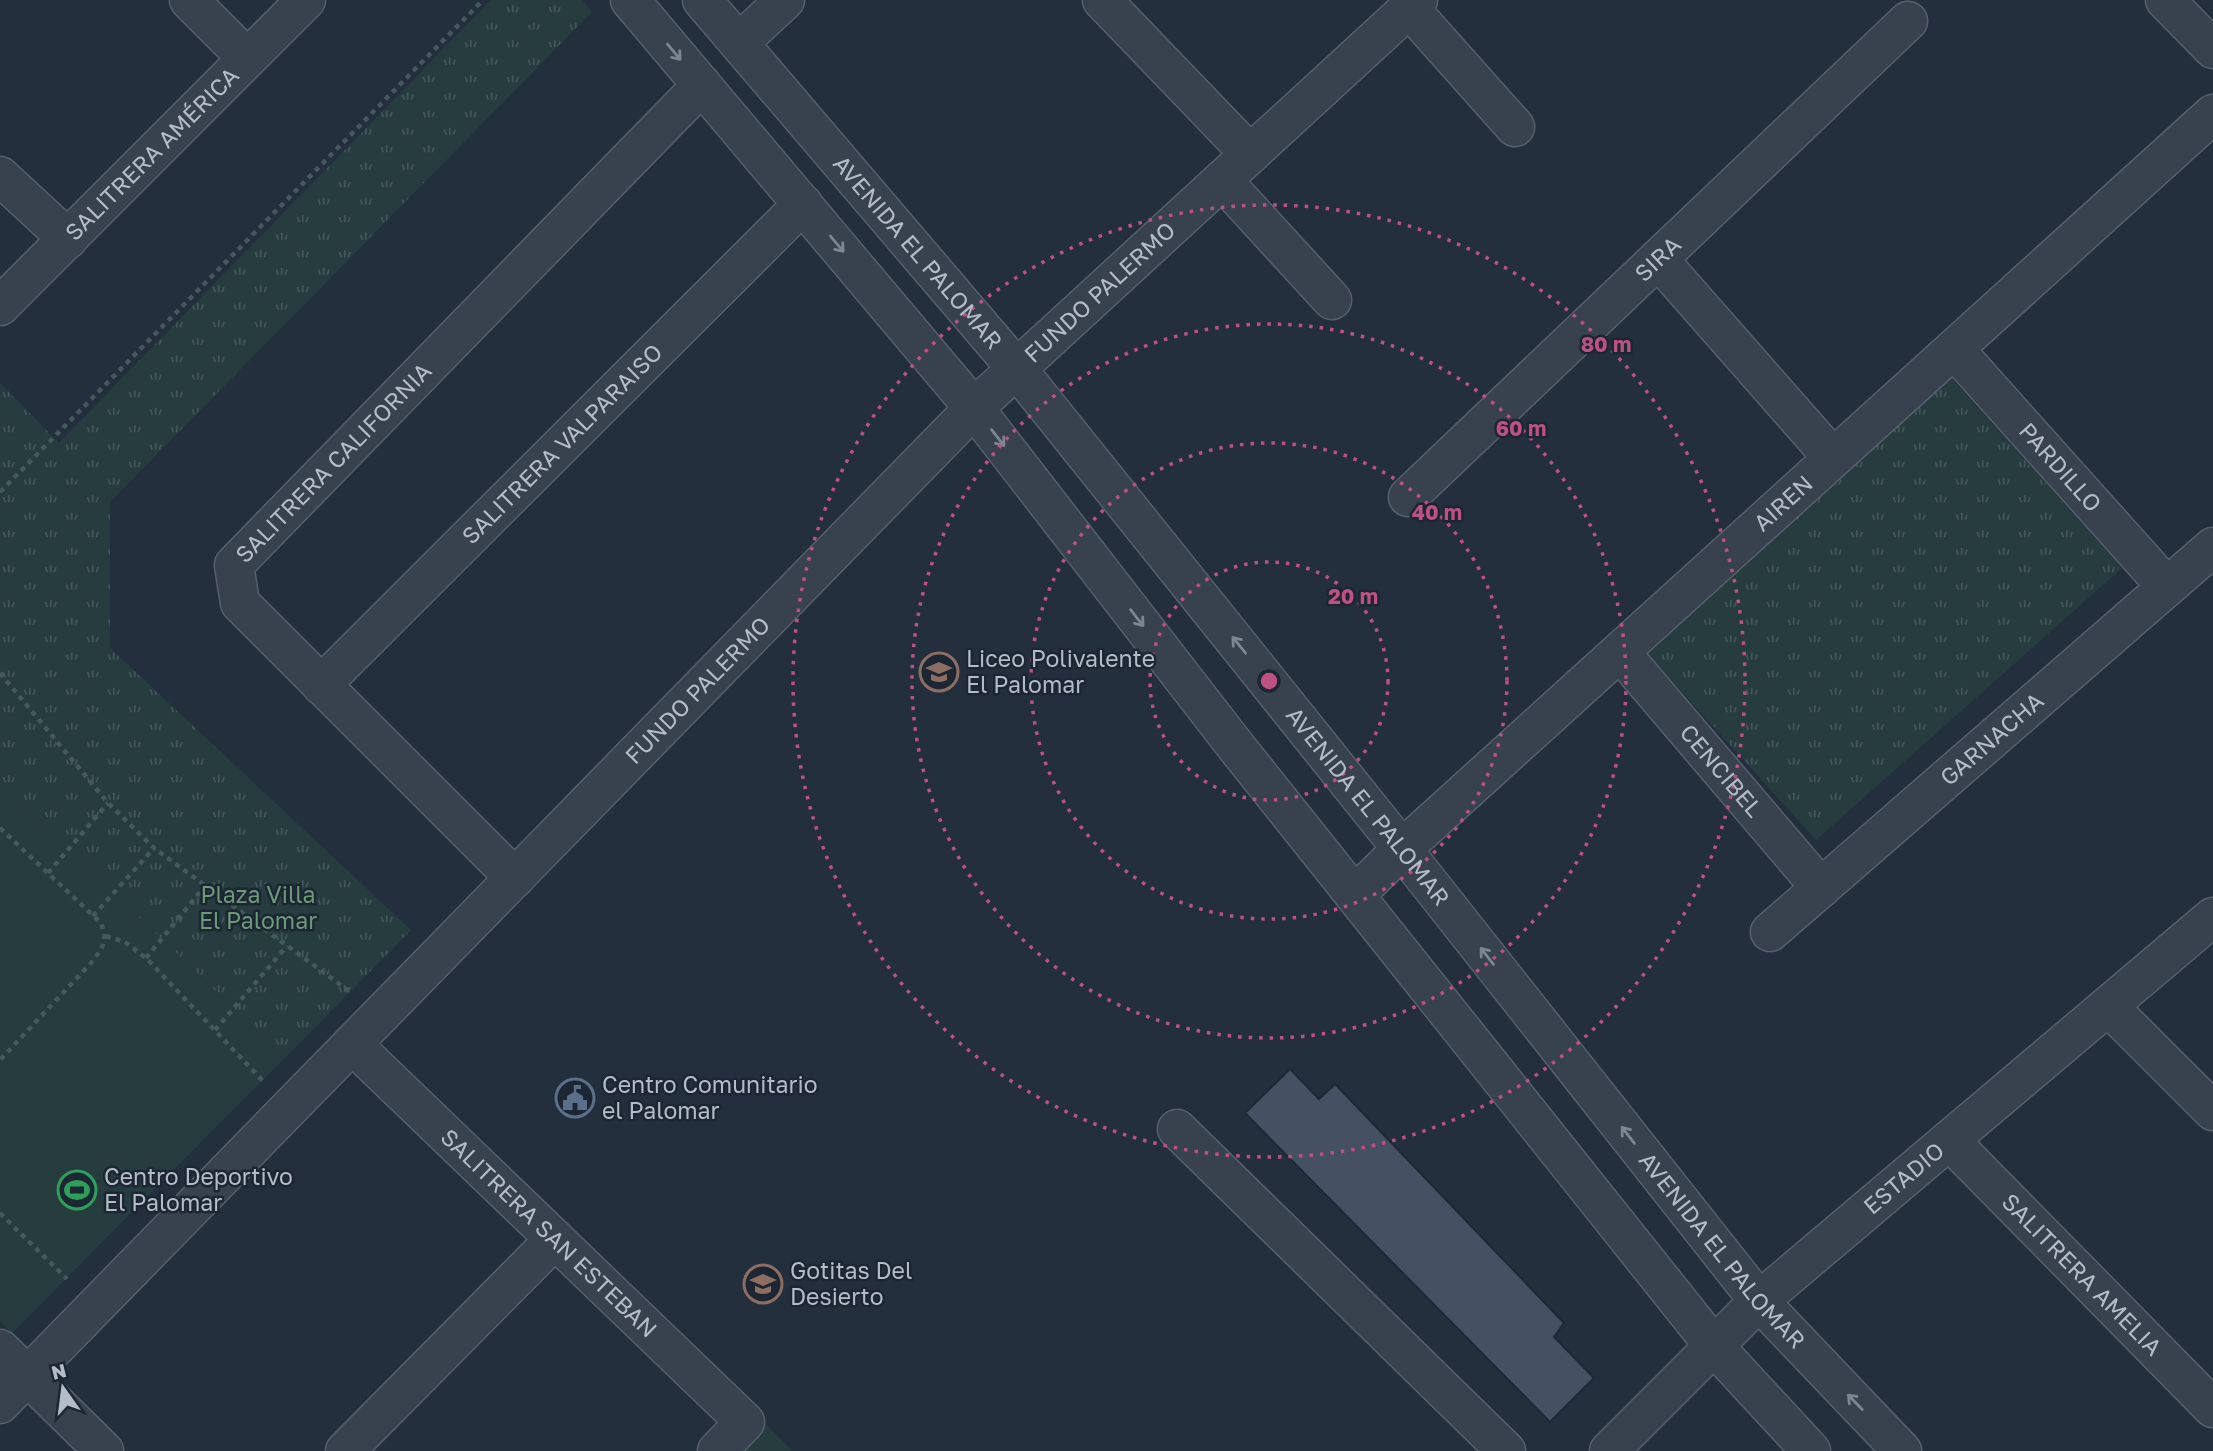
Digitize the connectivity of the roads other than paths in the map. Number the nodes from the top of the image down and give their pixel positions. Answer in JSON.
{"nodes":[{"id":1,"x":189,"y":0,"type":"edge"},
{"id":2,"x":306,"y":0,"type":"edge"},
{"id":3,"x":630,"y":0,"type":"edge"},
{"id":4,"x":702,"y":0,"type":"edge"},
{"id":5,"x":785,"y":0,"type":"edge"},
{"id":6,"x":1102,"y":0,"type":"edge"},
{"id":7,"x":2165,"y":0,"type":"edge"},
{"id":8,"x":1413,"y":4,"type":"edge"},
{"id":9,"x":1909,"y":21,"type":"dead end"},
{"id":10,"x":739,"y":43,"type":"junction"},
{"id":11,"x":2213,"y":49,"type":"edge"},
{"id":12,"x":247,"y":58,"type":"junction"},
{"id":13,"x":702,"y":85,"type":"junction"},
{"id":14,"x":2213,"y":114,"type":"edge"},
{"id":15,"x":1515,"y":127,"type":"dead end"},
{"id":16,"x":1250,"y":154,"type":"junction"},
{"id":17,"x":0,"y":176,"type":"edge"},
{"id":18,"x":1222,"y":180,"type":"junction"},
{"id":19,"x":803,"y":204,"type":"junction"},
{"id":20,"x":68,"y":239,"type":"junction"},
{"id":21,"x":1658,"y":259,"type":"junction"},
{"id":22,"x":1332,"y":300,"type":"dead end"},
{"id":23,"x":0,"y":306,"type":"edge"},
{"id":24,"x":1954,"y":349,"type":"junction"},
{"id":25,"x":1017,"y":369,"type":"junction"},
{"id":26,"x":974,"y":408,"type":"junction"},
{"id":27,"x":1833,"y":458,"type":"junction"},
{"id":28,"x":1408,"y":497,"type":"dead end"},
{"id":29,"x":2213,"y":547,"type":"edge"},
{"id":30,"x":2167,"y":587,"type":"junction"},
{"id":31,"x":1620,"y":652,"type":"junction"},
{"id":32,"x":321,"y":685,"type":"junction"},
{"id":33,"x":1402,"y":849,"type":"junction"},
{"id":34,"x":515,"y":878,"type":"junction"},
{"id":35,"x":1821,"y":888,"type":"junction"},
{"id":36,"x":1356,"y":894,"type":"junction"},
{"id":37,"x":2207,"y":932,"type":"edge"},
{"id":38,"x":1770,"y":933,"type":"dead end"},
{"id":39,"x":2108,"y":1006,"type":"junction"},
{"id":40,"x":352,"y":1044,"type":"junction"},
{"id":41,"x":2213,"y":1111,"type":"edge"},
{"id":42,"x":1177,"y":1129,"type":"dead end"},
{"id":43,"x":1949,"y":1140,"type":"junction"},
{"id":44,"x":555,"y":1239,"type":"junction"},
{"id":45,"x":1759,"y":1301,"type":"junction"},
{"id":46,"x":1714,"y":1346,"type":"junction"},
{"id":47,"x":0,"y":1349,"type":"edge"},
{"id":48,"x":28,"y":1376,"type":"junction"},
{"id":49,"x":0,"y":1404,"type":"edge"},
{"id":50,"x":2213,"y":1408,"type":"edge"},
{"id":51,"x":104,"y":1451,"type":"edge"},
{"id":52,"x":345,"y":1451,"type":"edge"},
{"id":53,"x":718,"y":1451,"type":"edge"},
{"id":54,"x":1506,"y":1451,"type":"edge"},
{"id":55,"x":1609,"y":1451,"type":"edge"},
{"id":56,"x":1811,"y":1451,"type":"edge"},
{"id":57,"x":1902,"y":1451,"type":"edge"}],
"edges":[{"from":1,"to":12,"type":"street"},
{"from":2,"to":12,"type":"street","name":"SALITRERA AMÉRICA"},
{"from":3,"to":13,"type":"street","one_way":true},
{"from":4,"to":10,"type":"street","name":"AVENIDA EL PALOMAR"},
{"from":5,"to":10,"type":"street"},
{"from":6,"to":16,"type":"street"},
{"from":7,"to":11,"type":"street"},
{"from":8,"to":15,"type":"street"},
{"from":8,"to":16,"type":"street","name":"FUNDO PALERMO"},
{"from":9,"to":21,"type":"street","name":"SIRA"},
{"from":10,"to":25,"type":"street","name":"AVENIDA EL PALOMAR"},
{"from":12,"to":20,"type":"street","name":"SALITRERA AMÉRICA"},
{"from":13,"to":19,"type":"street"},
{"from":13,"to":32,"type":"street","name":"SALITRERA CALIFORNIA"},
{"from":14,"to":24,"type":"street","name":"AIREN"},
{"from":16,"to":18,"type":"street","name":"FUNDO PALERMO"},
{"from":17,"to":20,"type":"street"},
{"from":18,"to":22,"type":"street"},
{"from":18,"to":25,"type":"street","name":"FUNDO PALERMO"},
{"from":19,"to":26,"type":"street","one_way":true},
{"from":19,"to":32,"type":"street","name":"SALITRERA VALPARAISO"},
{"from":20,"to":23,"type":"street","name":"SALITRERA AMÉRICA"},
{"from":21,"to":27,"type":"street"},
{"from":21,"to":28,"type":"street","name":"SIRA"},
{"from":24,"to":27,"type":"street","name":"AIREN"},
{"from":24,"to":30,"type":"street","name":"PARDILLO"},
{"from":25,"to":26,"type":"street","name":"FUNDO PALERMO"},
{"from":33,"to":25,"type":"street","name":"AVENIDA EL PALOMAR","one_way":true},
{"from":26,"to":34,"type":"street","name":"FUNDO PALERMO"},
{"from":26,"to":36,"type":"street","one_way":true},
{"from":27,"to":31,"type":"street","name":"AIREN"},
{"from":29,"to":30,"type":"street","name":"GARNACHA"},
{"from":30,"to":35,"type":"street","name":"GARNACHA"},
{"from":31,"to":33,"type":"street","name":"AIREN"},
{"from":31,"to":35,"type":"street","name":"CENCIBEL"},
{"from":32,"to":34,"type":"street","name":"SALITRERA CALIFORNIA"},
{"from":33,"to":36,"type":"street","name":"AIREN"},
{"from":45,"to":33,"type":"street","name":"AVENIDA EL PALOMAR","one_way":true},
{"from":34,"to":40,"type":"street","name":"FUNDO PALERMO"},
{"from":35,"to":38,"type":"street","name":"GARNACHA"},
{"from":36,"to":46,"type":"street"},
{"from":37,"to":39,"type":"street","name":"ESTADIO"},
{"from":39,"to":41,"type":"street"},
{"from":39,"to":43,"type":"street","name":"ESTADIO"},
{"from":40,"to":44,"type":"street","name":"SALITRERA SAN ESTEBAN"},
{"from":40,"to":48,"type":"street","name":"FUNDO PALERMO"},
{"from":42,"to":54,"type":"street"},
{"from":43,"to":45,"type":"street","name":"ESTADIO"},
{"from":43,"to":50,"type":"street","name":"SALITRERA AMELIA"},
{"from":44,"to":52,"type":"street"},
{"from":44,"to":53,"type":"street","name":"SALITRERA SAN ESTEBAN"},
{"from":45,"to":46,"type":"street","name":"ESTADIO"},
{"from":57,"to":45,"type":"street","name":"AVENIDA EL PALOMAR","one_way":true},
{"from":46,"to":55,"type":"street","name":"ESTADIO"},
{"from":46,"to":56,"type":"street"},
{"from":47,"to":48,"type":"street"},
{"from":48,"to":49,"type":"street","name":"FUNDO PALERMO"},
{"from":48,"to":51,"type":"street"}]}
